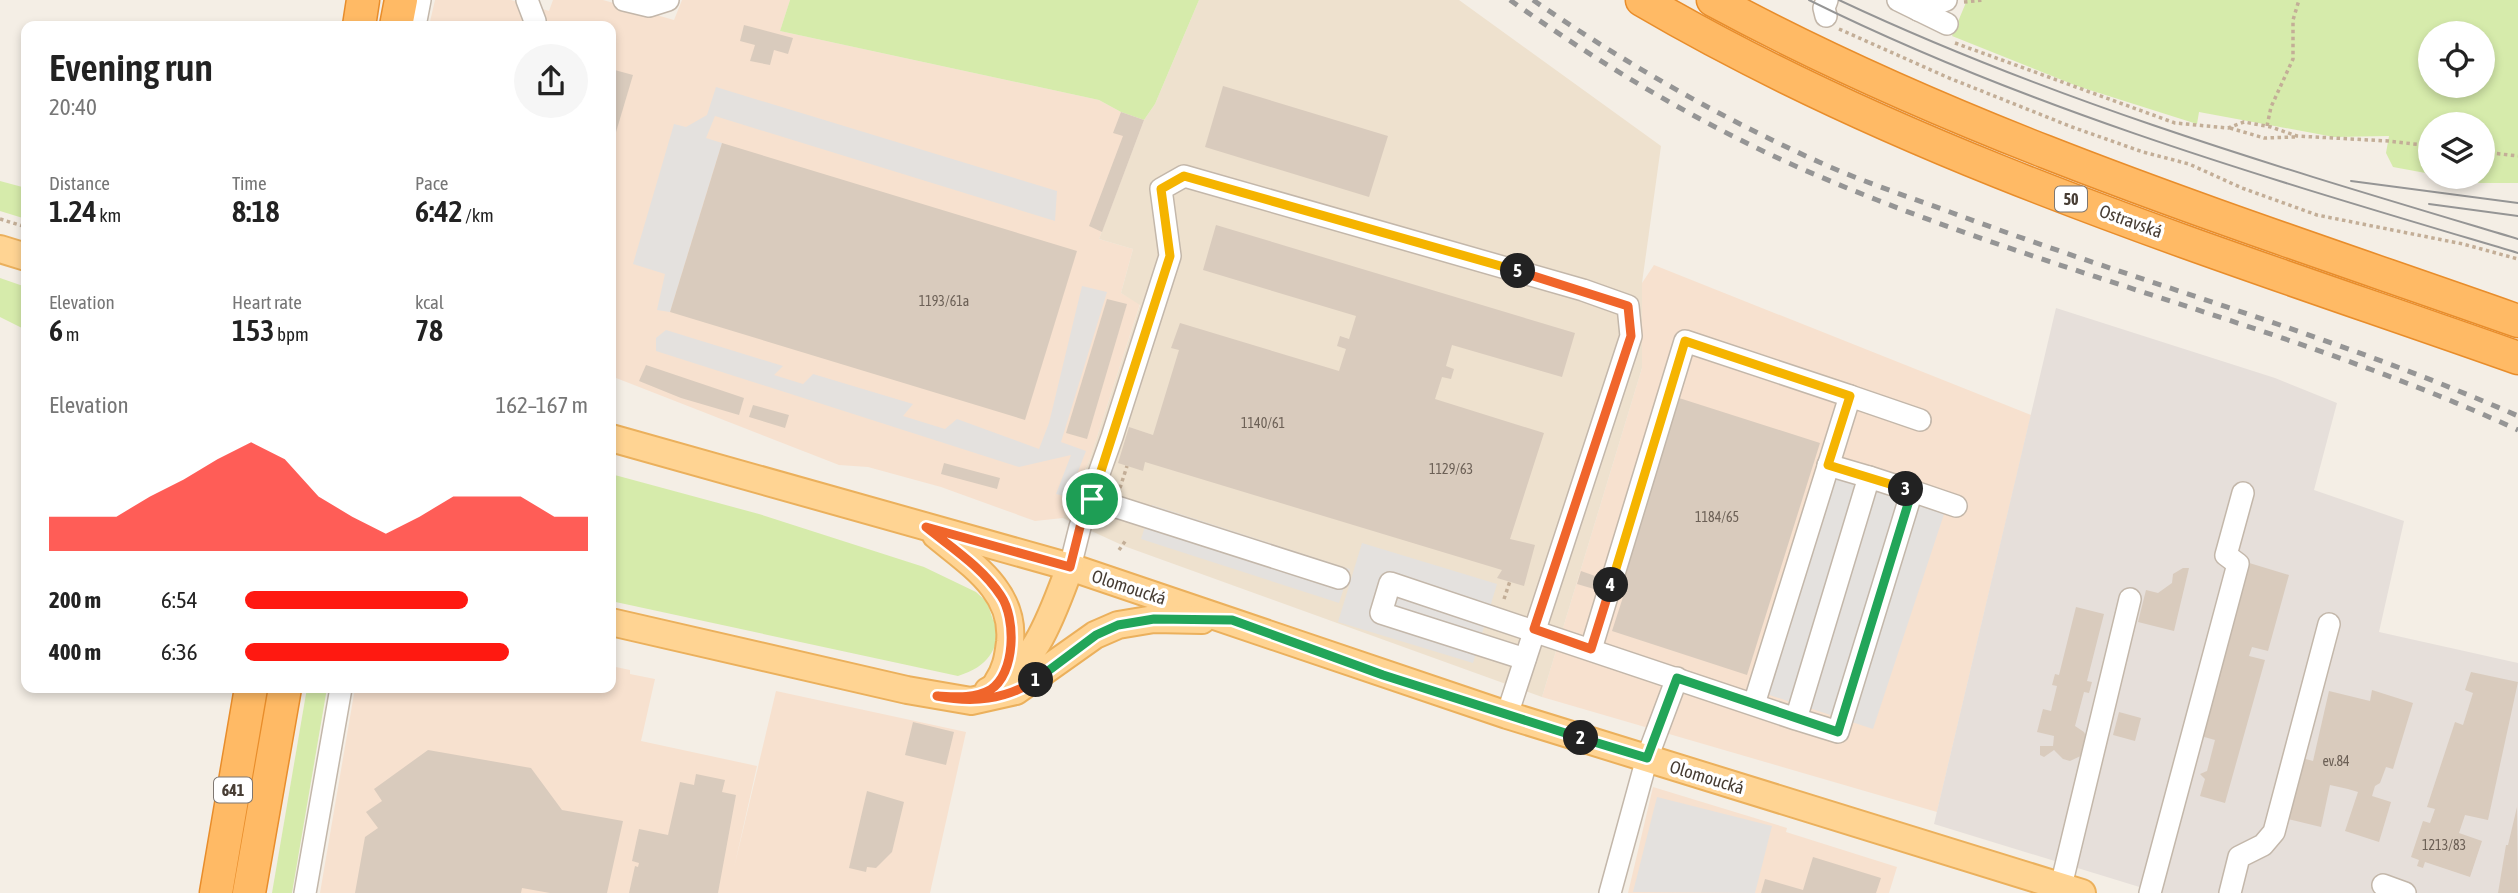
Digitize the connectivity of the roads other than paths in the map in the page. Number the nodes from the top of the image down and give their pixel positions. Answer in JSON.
{"nodes":[{"id":1,"x":363,"y":0,"type":"edge"},
{"id":2,"x":401,"y":0,"type":"edge"},
{"id":3,"x":419,"y":0,"type":"edge"},
{"id":4,"x":527,"y":0,"type":"edge"},
{"id":5,"x":624,"y":0,"type":"edge"},
{"id":6,"x":668,"y":0,"type":"edge"},
{"id":7,"x":1642,"y":0,"type":"edge"},
{"id":8,"x":1713,"y":0,"type":"edge"},
{"id":9,"x":1898,"y":0,"type":"edge"},
{"id":10,"x":1953,"y":1,"type":"edge"},
{"id":11,"x":1918,"y":10,"type":"junction"},
{"id":12,"x":360,"y":21,"type":"edge"},
{"id":13,"x":398,"y":21,"type":"edge"},
{"id":14,"x":416,"y":21,"type":"edge"},
{"id":15,"x":535,"y":21,"type":"dead end"},
{"id":16,"x":1947,"y":24,"type":"road end"},
{"id":17,"x":0,"y":249,"type":"edge"},
{"id":18,"x":21,"y":255,"type":"edge"},
{"id":19,"x":2518,"y":321,"type":"edge"},
{"id":20,"x":2518,"y":358,"type":"edge"},
{"id":21,"x":1850,"y":396,"type":"junction"},
{"id":22,"x":1920,"y":419,"type":"dead end"},
{"id":23,"x":616,"y":439,"type":"edge"},
{"id":24,"x":1828,"y":465,"type":"junction"},
{"id":25,"x":1869,"y":478,"type":"junction"},
{"id":26,"x":1912,"y":491,"type":"junction"},
{"id":27,"x":2243,"y":493,"type":"dead end"},
{"id":28,"x":1092,"y":499,"type":"junction"},
{"id":29,"x":1956,"y":506,"type":"dead end"},
{"id":30,"x":926,"y":527,"type":"junction"},
{"id":31,"x":1070,"y":567,"type":"junction"},
{"id":32,"x":1339,"y":578,"type":"dead end"},
{"id":33,"x":2130,"y":598,"type":"dead end"},
{"id":34,"x":1232,"y":620,"type":"junction"},
{"id":35,"x":616,"y":623,"type":"edge"},
{"id":36,"x":2329,"y":624,"type":"dead end"},
{"id":37,"x":1534,"y":629,"type":"junction"},
{"id":38,"x":1591,"y":649,"type":"junction"},
{"id":39,"x":1525,"y":659,"type":"junction"},
{"id":40,"x":1677,"y":678,"type":"junction"},
{"id":41,"x":992,"y":689,"type":"junction"},
{"id":42,"x":250,"y":693,"type":"edge"},
{"id":43,"x":284,"y":693,"type":"edge"},
{"id":44,"x":340,"y":693,"type":"edge"},
{"id":45,"x":937,"y":696,"type":"junction"},
{"id":46,"x":1754,"y":704,"type":"junction"},
{"id":47,"x":1507,"y":715,"type":"junction"},
{"id":48,"x":1796,"y":719,"type":"junction"},
{"id":49,"x":1647,"y":758,"type":"junction"},
{"id":50,"x":2383,"y":885,"type":"dead end"},
{"id":51,"x":2071,"y":890,"type":"edge"},
{"id":52,"x":216,"y":893,"type":"edge"},
{"id":53,"x":250,"y":893,"type":"edge"},
{"id":54,"x":305,"y":893,"type":"edge"},
{"id":55,"x":1610,"y":893,"type":"edge"},
{"id":56,"x":2150,"y":893,"type":"edge"},
{"id":57,"x":2230,"y":893,"type":"edge"},
{"id":58,"x":2405,"y":893,"type":"edge"}],
"edges":[{"from":1,"to":12,"type":"highway"},
{"from":2,"to":13,"type":"highway"},
{"from":3,"to":14,"type":"street"},
{"from":4,"to":15,"type":"street"},
{"from":5,"to":6,"type":"street"},
{"from":7,"to":20,"type":"highway","name":"Ostravská","number":"50"},
{"from":8,"to":19,"type":"highway","name":"Ostravská","number":"50"},
{"from":9,"to":11,"type":"street"},
{"from":10,"to":11,"type":"street"},
{"from":11,"to":16,"type":"street"},
{"from":17,"to":18,"type":"main road"},
{"from":21,"to":22,"type":"street"},
{"from":21,"to":24,"type":"street"},
{"from":21,"to":38,"type":"street"},
{"from":23,"to":30,"type":"main road","name":"Olomoucká"},
{"from":24,"to":25,"type":"street"},
{"from":24,"to":46,"type":"street"},
{"from":25,"to":26,"type":"street"},
{"from":25,"to":48,"type":"street"},
{"from":26,"to":29,"type":"street"},
{"from":26,"to":48,"type":"street"},
{"from":27,"to":56,"type":"street"},
{"from":28,"to":31,"type":"street"},
{"from":28,"to":32,"type":"street"},
{"from":28,"to":37,"type":"street"},
{"from":30,"to":31,"type":"main road","name":"Olomoucká"},
{"from":30,"to":41,"type":"main road"},
{"from":31,"to":34,"type":"main road","name":"Olomoucká"},
{"from":31,"to":41,"type":"main road"},
{"from":33,"to":51,"type":"street"},
{"from":34,"to":45,"type":"main road"},
{"from":34,"to":47,"type":"main road","name":"Olomoucká"},
{"from":35,"to":45,"type":"main road"},
{"from":36,"to":57,"type":"street"},
{"from":37,"to":38,"type":"street"},
{"from":37,"to":39,"type":"street"},
{"from":37,"to":39,"type":"street"},
{"from":38,"to":40,"type":"street"},
{"from":39,"to":47,"type":"street"},
{"from":40,"to":46,"type":"street"},
{"from":40,"to":49,"type":"street"},
{"from":41,"to":45,"type":"main road"},
{"from":42,"to":52,"type":"highway","number":"641"},
{"from":43,"to":53,"type":"highway","number":"641"},
{"from":44,"to":54,"type":"street"},
{"from":46,"to":48,"type":"street"},
{"from":47,"to":49,"type":"main road","name":"Olomoucká"},
{"from":49,"to":51,"type":"main road","name":"Olomoucká"},
{"from":49,"to":55,"type":"street"},
{"from":50,"to":58,"type":"street"}]}
